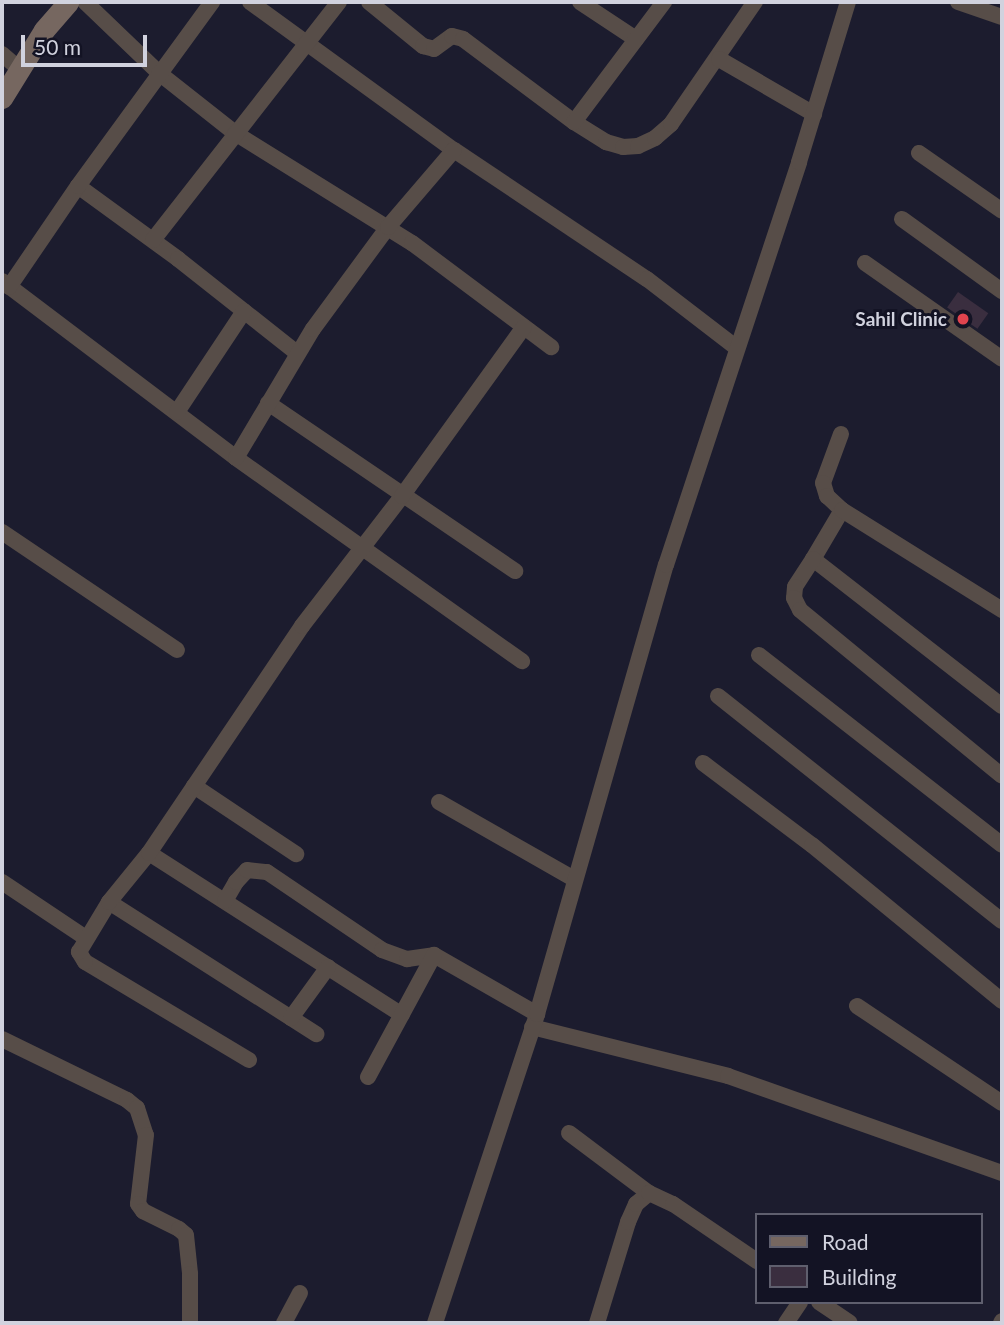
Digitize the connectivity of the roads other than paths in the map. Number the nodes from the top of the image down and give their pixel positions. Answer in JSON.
{"nodes":[{"id":1,"x":68,"y":2,"type":"edge"},
{"id":2,"x":85,"y":2,"type":"edge"},
{"id":3,"x":212,"y":2,"type":"edge"},
{"id":4,"x":250,"y":2,"type":"edge"},
{"id":5,"x":339,"y":2,"type":"edge"},
{"id":6,"x":369,"y":2,"type":"edge"},
{"id":7,"x":580,"y":2,"type":"edge"},
{"id":8,"x":664,"y":2,"type":"edge"},
{"id":9,"x":848,"y":2,"type":"edge"},
{"id":10,"x":958,"y":2,"type":"edge"},
{"id":11,"x":749,"y":4,"type":"edge"},
{"id":12,"x":1002,"y":17,"type":"edge"},
{"id":13,"x":636,"y":39,"type":"junction"},
{"id":14,"x":304,"y":44,"type":"junction"},
{"id":15,"x":2,"y":54,"type":"edge"},
{"id":16,"x":719,"y":59,"type":"junction"},
{"id":17,"x":19,"y":69,"type":"junction"},
{"id":18,"x":159,"y":73,"type":"junction"},
{"id":19,"x":2,"y":98,"type":"edge"},
{"id":20,"x":814,"y":114,"type":"junction"},
{"id":21,"x":573,"y":122,"type":"junction"},
{"id":22,"x":235,"y":133,"type":"junction"},
{"id":23,"x":454,"y":150,"type":"junction"},
{"id":24,"x":919,"y":153,"type":"dead end"},
{"id":25,"x":78,"y":186,"type":"junction"},
{"id":26,"x":1002,"y":211,"type":"edge"},
{"id":27,"x":902,"y":219,"type":"dead end"},
{"id":28,"x":388,"y":227,"type":"junction"},
{"id":29,"x":153,"y":240,"type":"junction"},
{"id":30,"x":865,"y":263,"type":"dead end"},
{"id":31,"x":6,"y":284,"type":"edge"},
{"id":32,"x":1002,"y":291,"type":"edge"},
{"id":33,"x":244,"y":311,"type":"junction"},
{"id":34,"x":524,"y":327,"type":"junction"},
{"id":35,"x":551,"y":347,"type":"dead end"},
{"id":36,"x":737,"y":348,"type":"junction"},
{"id":37,"x":297,"y":352,"type":"junction"},
{"id":38,"x":1002,"y":359,"type":"edge"},
{"id":39,"x":268,"y":404,"type":"junction"},
{"id":40,"x":177,"y":412,"type":"junction"},
{"id":41,"x":841,"y":434,"type":"dead end"},
{"id":42,"x":236,"y":457,"type":"junction"},
{"id":43,"x":402,"y":496,"type":"junction"},
{"id":44,"x":842,"y":510,"type":"junction"},
{"id":45,"x":2,"y":532,"type":"edge"},
{"id":46,"x":364,"y":546,"type":"junction"},
{"id":47,"x":813,"y":559,"type":"junction"},
{"id":48,"x":514,"y":571,"type":"dead end"},
{"id":49,"x":1002,"y":610,"type":"edge"},
{"id":50,"x":177,"y":650,"type":"dead end"},
{"id":51,"x":759,"y":655,"type":"dead end"},
{"id":52,"x":522,"y":661,"type":"dead end"},
{"id":53,"x":718,"y":696,"type":"dead end"},
{"id":54,"x":1002,"y":706,"type":"edge"},
{"id":55,"x":703,"y":763,"type":"dead end"},
{"id":56,"x":1002,"y":776,"type":"edge"},
{"id":57,"x":194,"y":786,"type":"junction"},
{"id":58,"x":439,"y":802,"type":"dead end"},
{"id":59,"x":1002,"y":845,"type":"edge"},
{"id":60,"x":149,"y":853,"type":"junction"},
{"id":61,"x":296,"y":854,"type":"dead end"},
{"id":62,"x":574,"y":879,"type":"junction"},
{"id":63,"x":2,"y":882,"type":"edge"},
{"id":64,"x":225,"y":901,"type":"junction"},
{"id":65,"x":108,"y":902,"type":"junction"},
{"id":66,"x":1002,"y":920,"type":"edge"},
{"id":67,"x":86,"y":938,"type":"junction"},
{"id":68,"x":434,"y":955,"type":"junction"},
{"id":69,"x":328,"y":967,"type":"junction"},
{"id":70,"x":1002,"y":1001,"type":"edge"},
{"id":71,"x":857,"y":1006,"type":"dead end"},
{"id":72,"x":402,"y":1015,"type":"junction"},
{"id":73,"x":291,"y":1018,"type":"junction"},
{"id":74,"x":534,"y":1021,"type":"junction"},
{"id":75,"x":316,"y":1034,"type":"dead end"},
{"id":76,"x":2,"y":1039,"type":"edge"},
{"id":77,"x":249,"y":1060,"type":"dead end"},
{"id":78,"x":368,"y":1077,"type":"dead end"},
{"id":79,"x":1002,"y":1103,"type":"edge"},
{"id":80,"x":569,"y":1133,"type":"dead end"},
{"id":81,"x":1002,"y":1172,"type":"edge"},
{"id":82,"x":649,"y":1193,"type":"junction"},
{"id":83,"x":755,"y":1260,"type":"edge"},
{"id":84,"x":300,"y":1293,"type":"dead end"},
{"id":85,"x":799,"y":1304,"type":"edge"},
{"id":86,"x":822,"y":1304,"type":"edge"},
{"id":87,"x":190,"y":1323,"type":"edge"},
{"id":88,"x":284,"y":1323,"type":"edge"},
{"id":89,"x":435,"y":1323,"type":"edge"},
{"id":90,"x":597,"y":1323,"type":"edge"},
{"id":91,"x":786,"y":1323,"type":"edge"},
{"id":92,"x":850,"y":1323,"type":"edge"}],
"edges":[{"from":1,"to":17,"type":"street"},
{"from":2,"to":18,"type":"street"},
{"from":3,"to":18,"type":"street"},
{"from":4,"to":14,"type":"street"},
{"from":5,"to":14,"type":"street"},
{"from":6,"to":21,"type":"street"},
{"from":7,"to":13,"type":"street"},
{"from":8,"to":13,"type":"street"},
{"from":9,"to":20,"type":"street"},
{"from":10,"to":12,"type":"street"},
{"from":11,"to":16,"type":"street"},
{"from":13,"to":21,"type":"street"},
{"from":14,"to":22,"type":"street"},
{"from":14,"to":23,"type":"street"},
{"from":15,"to":17,"type":"street"},
{"from":16,"to":20,"type":"street"},
{"from":16,"to":21,"type":"street"},
{"from":17,"to":19,"type":"street"},
{"from":18,"to":22,"type":"street"},
{"from":18,"to":25,"type":"street"},
{"from":20,"to":36,"type":"street"},
{"from":22,"to":28,"type":"street"},
{"from":22,"to":29,"type":"street"},
{"from":23,"to":28,"type":"street"},
{"from":23,"to":36,"type":"street"},
{"from":24,"to":26,"type":"street"},
{"from":25,"to":29,"type":"street"},
{"from":25,"to":31,"type":"street"},
{"from":27,"to":32,"type":"street"},
{"from":28,"to":34,"type":"street"},
{"from":28,"to":37,"type":"street"},
{"from":29,"to":33,"type":"street"},
{"from":30,"to":38,"type":"street"},
{"from":31,"to":40,"type":"street"},
{"from":33,"to":37,"type":"street"},
{"from":33,"to":40,"type":"street"},
{"from":34,"to":35,"type":"street"},
{"from":34,"to":43,"type":"street"},
{"from":36,"to":62,"type":"street"},
{"from":37,"to":39,"type":"street"},
{"from":39,"to":42,"type":"street"},
{"from":39,"to":43,"type":"street"},
{"from":40,"to":42,"type":"street"},
{"from":41,"to":44,"type":"street"},
{"from":42,"to":46,"type":"street"},
{"from":43,"to":46,"type":"street"},
{"from":43,"to":48,"type":"street"},
{"from":44,"to":47,"type":"street"},
{"from":44,"to":49,"type":"street"},
{"from":45,"to":50,"type":"street"},
{"from":46,"to":52,"type":"street"},
{"from":46,"to":57,"type":"street"},
{"from":47,"to":54,"type":"street"},
{"from":47,"to":56,"type":"street"},
{"from":51,"to":59,"type":"street"},
{"from":53,"to":66,"type":"street"},
{"from":55,"to":70,"type":"street"},
{"from":57,"to":60,"type":"street"},
{"from":57,"to":61,"type":"street"},
{"from":58,"to":62,"type":"street"},
{"from":60,"to":64,"type":"street"},
{"from":60,"to":65,"type":"street"},
{"from":62,"to":74,"type":"street"},
{"from":63,"to":67,"type":"street"},
{"from":64,"to":68,"type":"street"},
{"from":64,"to":69,"type":"street"},
{"from":65,"to":67,"type":"street"},
{"from":65,"to":73,"type":"street"},
{"from":67,"to":77,"type":"street"},
{"from":68,"to":72,"type":"street"},
{"from":68,"to":74,"type":"street"},
{"from":69,"to":72,"type":"street"},
{"from":69,"to":73,"type":"street"},
{"from":71,"to":79,"type":"street"},
{"from":72,"to":78,"type":"street"},
{"from":73,"to":75,"type":"street"},
{"from":74,"to":81,"type":"street"},
{"from":74,"to":89,"type":"street"},
{"from":76,"to":87,"type":"street"},
{"from":80,"to":82,"type":"street"},
{"from":82,"to":83,"type":"street"},
{"from":82,"to":90,"type":"street"},
{"from":84,"to":88,"type":"street"},
{"from":85,"to":91,"type":"street"},
{"from":86,"to":92,"type":"street"}]}
